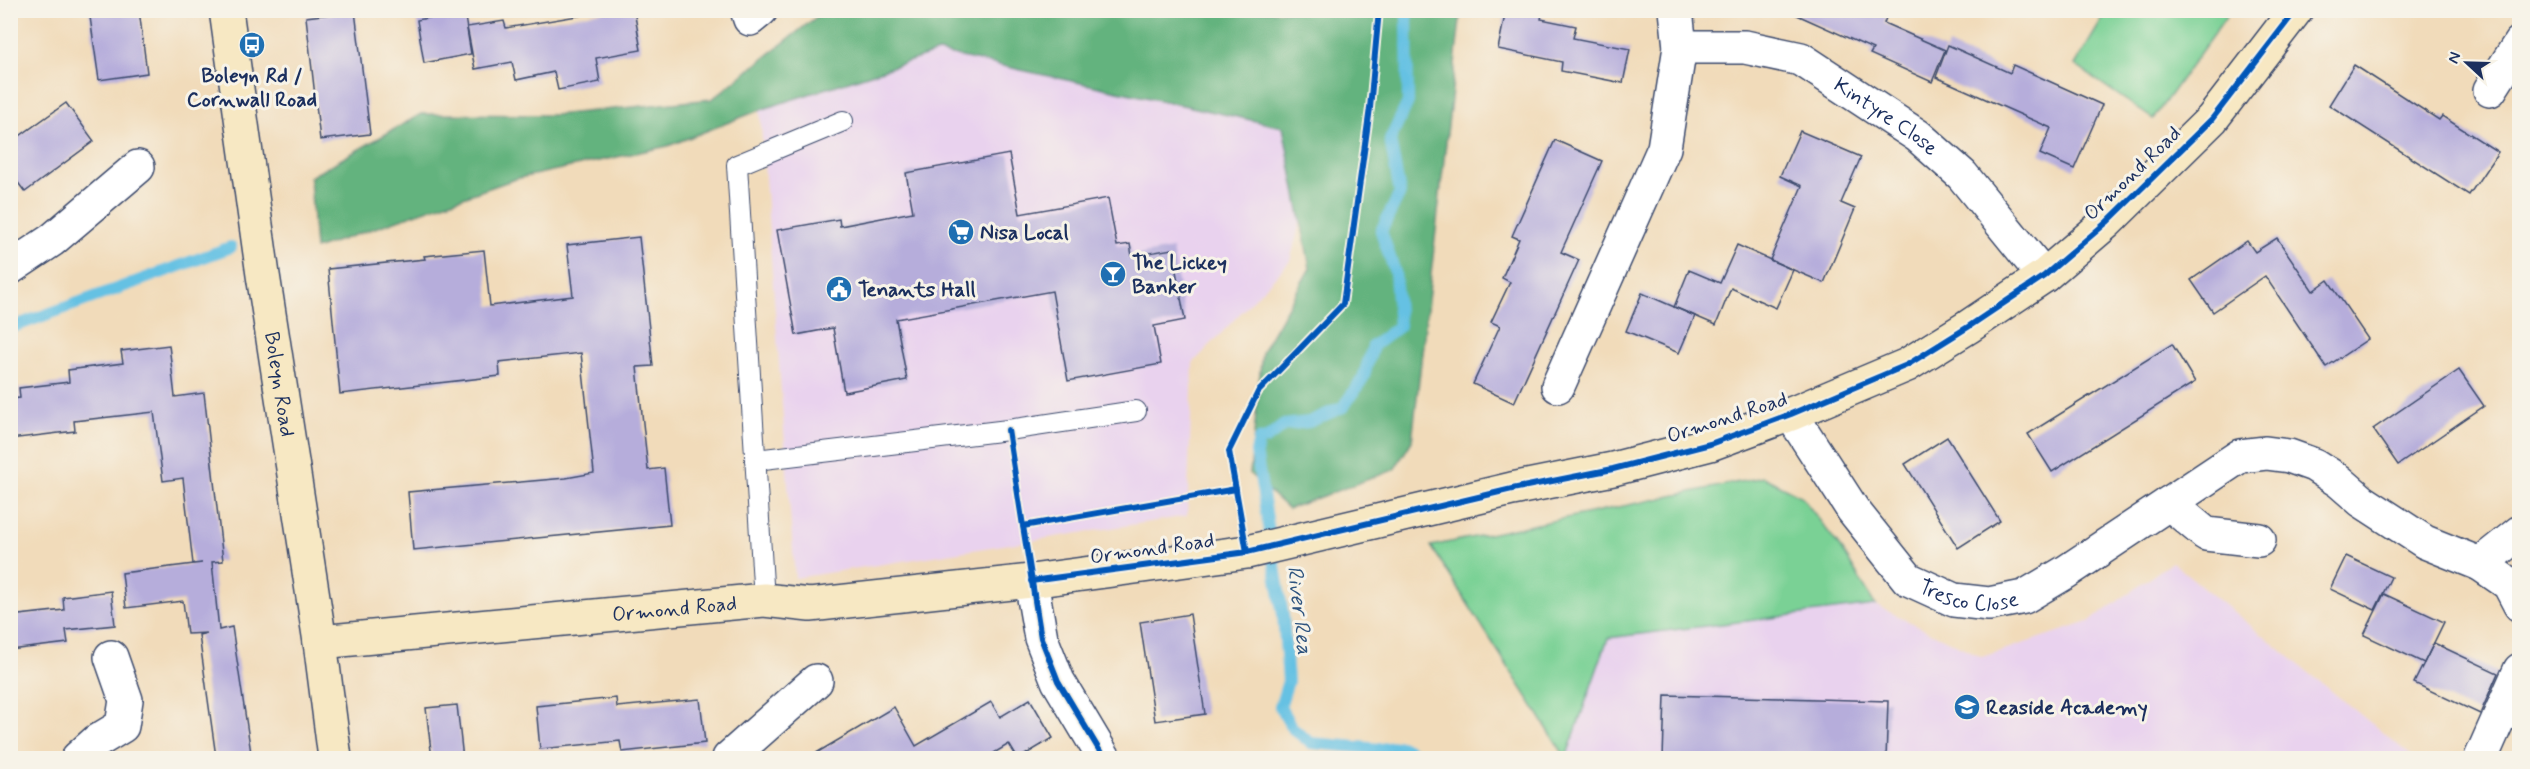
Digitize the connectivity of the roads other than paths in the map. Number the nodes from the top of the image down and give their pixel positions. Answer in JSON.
{"nodes":[{"id":1,"x":226,"y":10,"type":"edge"},
{"id":2,"x":747,"y":10,"type":"edge"},
{"id":3,"x":761,"y":10,"type":"edge"},
{"id":4,"x":1676,"y":10,"type":"edge"},
{"id":5,"x":2296,"y":10,"type":"edge"},
{"id":6,"x":2520,"y":43,"type":"edge"},
{"id":7,"x":1680,"y":47,"type":"junction"},
{"id":8,"x":2490,"y":90,"type":"dead end"},
{"id":9,"x":843,"y":121,"type":"dead end"},
{"id":10,"x":138,"y":167,"type":"dead end"},
{"id":11,"x":10,"y":268,"type":"edge"},
{"id":12,"x":2044,"y":276,"type":"junction"},
{"id":13,"x":1558,"y":386,"type":"dead end"},
{"id":14,"x":1136,"y":411,"type":"dead end"},
{"id":15,"x":1791,"y":414,"type":"junction"},
{"id":16,"x":755,"y":460,"type":"junction"},
{"id":17,"x":2169,"y":503,"type":"junction"},
{"id":18,"x":2520,"y":531,"type":"edge"},
{"id":19,"x":2259,"y":540,"type":"dead end"},
{"id":20,"x":2480,"y":564,"type":"junction"},
{"id":21,"x":1031,"y":581,"type":"junction"},
{"id":22,"x":764,"y":600,"type":"junction"},
{"id":23,"x":2520,"y":605,"type":"edge"},
{"id":24,"x":320,"y":642,"type":"junction"},
{"id":25,"x":111,"y":657,"type":"dead end"},
{"id":26,"x":2520,"y":670,"type":"edge"},
{"id":27,"x":816,"y":681,"type":"dead end"},
{"id":28,"x":78,"y":759,"type":"edge"},
{"id":29,"x":335,"y":759,"type":"edge"},
{"id":30,"x":729,"y":759,"type":"edge"},
{"id":31,"x":1104,"y":759,"type":"edge"},
{"id":32,"x":2481,"y":759,"type":"edge"}],
"edges":[{"from":1,"to":24,"type":"street","name":"Boleyn Road"},
{"from":2,"to":3,"type":"street"},
{"from":4,"to":7,"type":"street"},
{"from":5,"to":12,"type":"street","name":"Ormond Road"},
{"from":6,"to":8,"type":"street"},
{"from":7,"to":12,"type":"street","name":"Kintyre Close"},
{"from":7,"to":13,"type":"street"},
{"from":9,"to":16,"type":"lane"},
{"from":10,"to":11,"type":"street"},
{"from":12,"to":15,"type":"street","name":"Ormond Road"},
{"from":14,"to":16,"type":"lane"},
{"from":15,"to":17,"type":"street","name":"Tresco Close"},
{"from":15,"to":21,"type":"street","name":"Ormond Road"},
{"from":16,"to":22,"type":"lane"},
{"from":17,"to":19,"type":"street"},
{"from":17,"to":20,"type":"street","name":"Tresco Close"},
{"from":18,"to":20,"type":"street"},
{"from":20,"to":23,"type":"street","name":"Tresco Close"},
{"from":21,"to":22,"type":"street","name":"Ormond Road"},
{"from":21,"to":31,"type":"street"},
{"from":22,"to":24,"type":"street","name":"Ormond Road"},
{"from":24,"to":29,"type":"street","name":"Boleyn Road"},
{"from":25,"to":28,"type":"street"},
{"from":26,"to":32,"type":"street"},
{"from":27,"to":30,"type":"street"}]}
